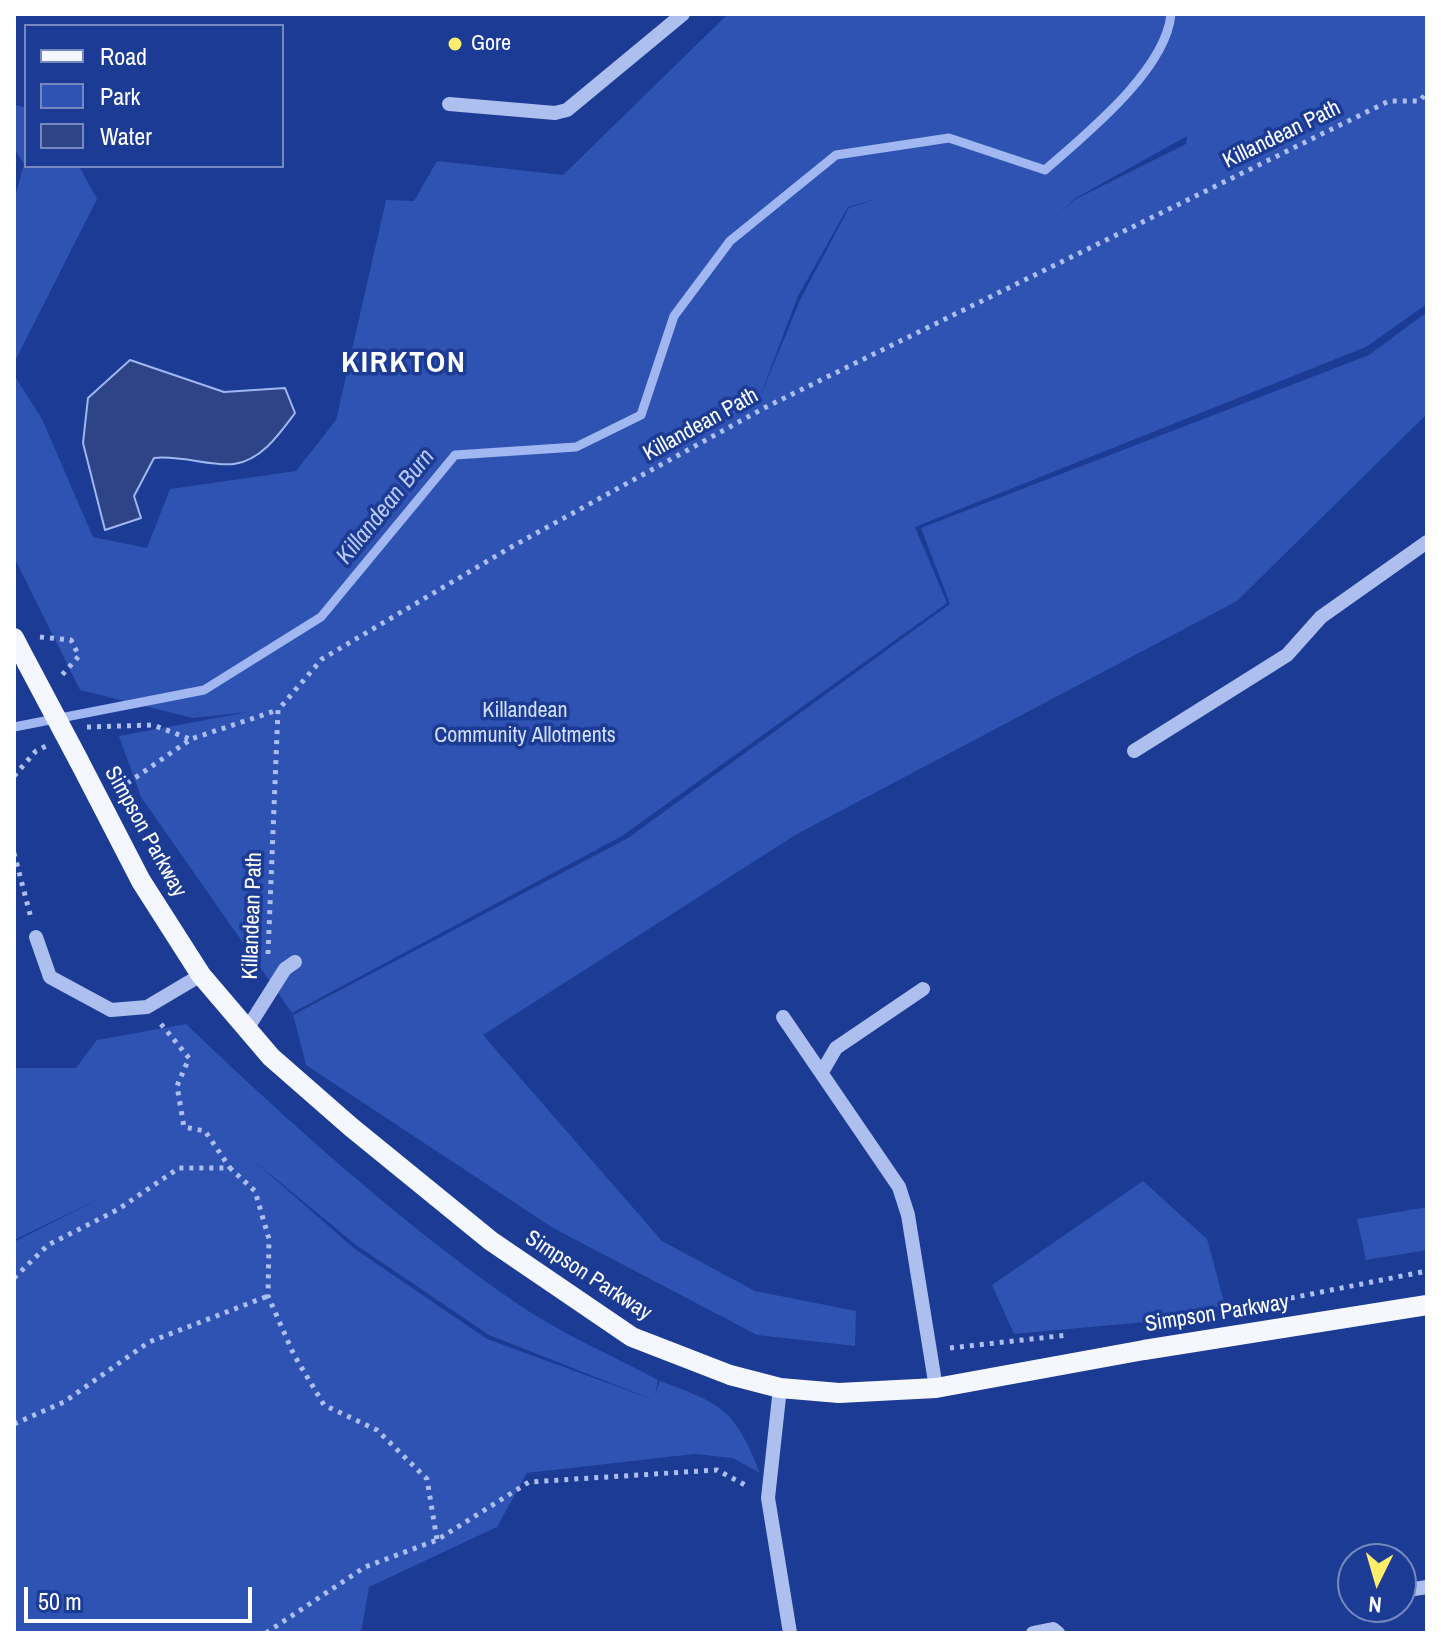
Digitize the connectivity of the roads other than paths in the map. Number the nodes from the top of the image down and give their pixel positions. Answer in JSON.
{"nodes":[{"id":1,"x":683,"y":14,"type":"edge"},
{"id":2,"x":449,"y":104,"type":"dead end"},
{"id":3,"x":1427,"y":542,"type":"edge"},
{"id":4,"x":15,"y":640,"type":"edge"},
{"id":5,"x":1134,"y":751,"type":"dead end"},
{"id":6,"x":36,"y":937,"type":"road end"},
{"id":7,"x":295,"y":962,"type":"dead end"},
{"id":8,"x":201,"y":975,"type":"junction"},
{"id":9,"x":923,"y":989,"type":"dead end"},
{"id":10,"x":783,"y":1017,"type":"dead end"},
{"id":11,"x":247,"y":1029,"type":"junction"},
{"id":12,"x":822,"y":1072,"type":"junction"},
{"id":13,"x":1427,"y":1305,"type":"edge"},
{"id":14,"x":780,"y":1388,"type":"junction"},
{"id":15,"x":936,"y":1388,"type":"junction"},
{"id":16,"x":790,"y":1633,"type":"edge"},
{"id":17,"x":1033,"y":1633,"type":"edge"},
{"id":18,"x":1058,"y":1633,"type":"edge"}],
"edges":[{"from":1,"to":2,"type":"lane"},
{"from":3,"to":5,"type":"lane"},
{"from":4,"to":8,"type":"main road","name":"Simpson Parkway","bridge":true},
{"from":6,"to":8,"type":"lane"},
{"from":7,"to":11,"type":"lane"},
{"from":8,"to":11,"type":"main road","name":"Simpson Parkway"},
{"from":9,"to":12,"type":"lane"},
{"from":10,"to":12,"type":"lane"},
{"from":11,"to":14,"type":"main road","name":"Simpson Parkway"},
{"from":12,"to":15,"type":"lane"},
{"from":13,"to":15,"type":"main road","name":"Simpson Parkway"},
{"from":14,"to":15,"type":"main road","name":"Simpson Parkway"},
{"from":14,"to":16,"type":"lane"},
{"from":17,"to":18,"type":"lane"}]}
